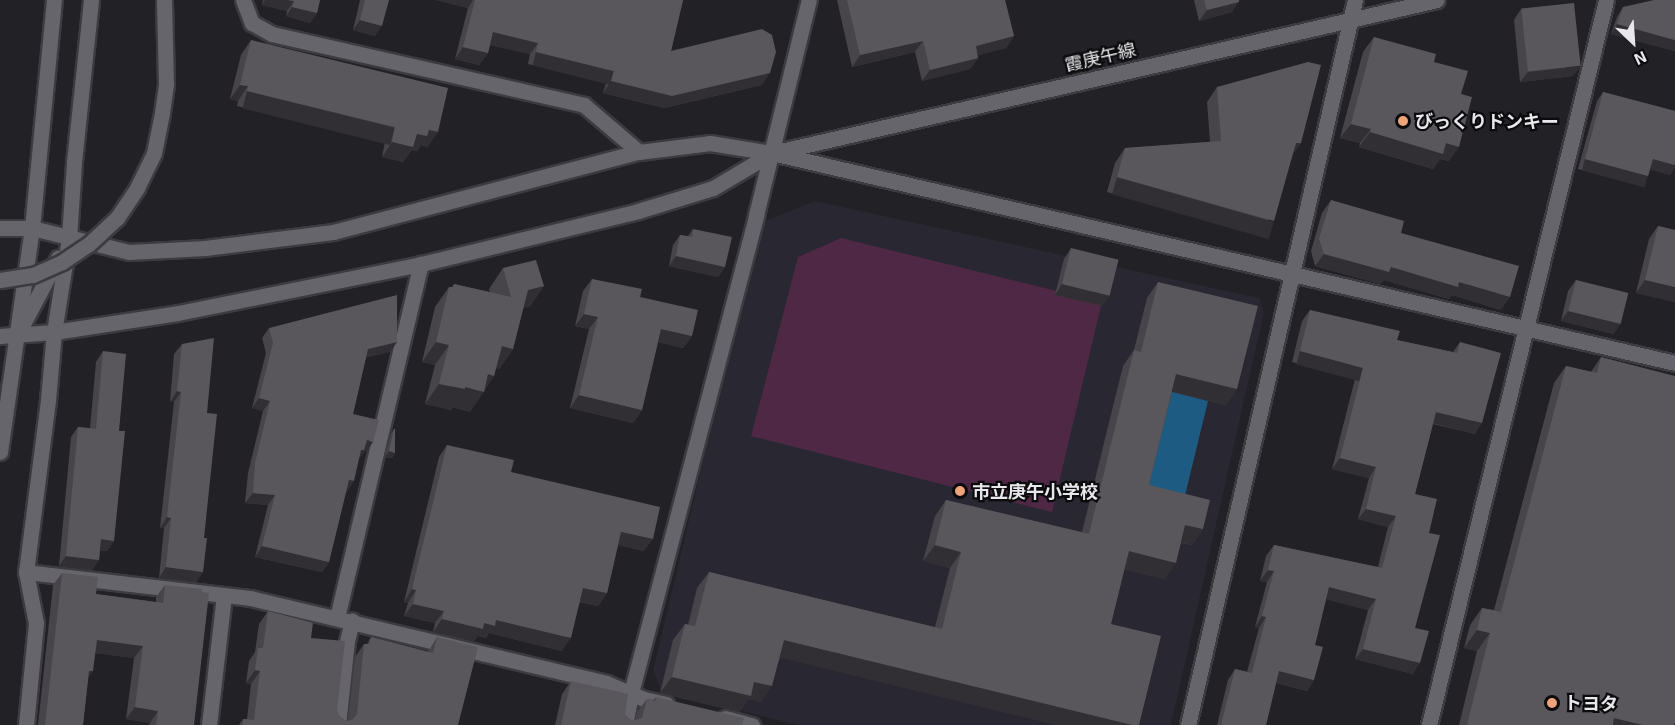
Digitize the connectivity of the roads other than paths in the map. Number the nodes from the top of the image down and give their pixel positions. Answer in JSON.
{"nodes":[{"id":1,"x":54,"y":0,"type":"edge"},
{"id":2,"x":91,"y":0,"type":"edge"},
{"id":3,"x":164,"y":0,"type":"edge"},
{"id":4,"x":243,"y":0,"type":"edge"},
{"id":5,"x":809,"y":0,"type":"edge"},
{"id":6,"x":1355,"y":0,"type":"edge"},
{"id":7,"x":1437,"y":0,"type":"edge"},
{"id":8,"x":1606,"y":0,"type":"edge"},
{"id":9,"x":1350,"y":20,"type":"junction"},
{"id":10,"x":639,"y":152,"type":"junction"},
{"id":11,"x":772,"y":153,"type":"junction"},
{"id":12,"x":0,"y":228,"type":"edge"},
{"id":13,"x":33,"y":228,"type":"junction"},
{"id":14,"x":69,"y":238,"type":"junction"},
{"id":15,"x":421,"y":264,"type":"junction"},
{"id":16,"x":1290,"y":274,"type":"junction"},
{"id":17,"x":0,"y":280,"type":"edge"},
{"id":18,"x":1527,"y":328,"type":"junction"},
{"id":19,"x":54,"y":332,"type":"junction"},
{"id":20,"x":17,"y":335,"type":"junction"},
{"id":21,"x":0,"y":336,"type":"edge"},
{"id":22,"x":1675,"y":363,"type":"edge"},
{"id":23,"x":0,"y":452,"type":"edge"},
{"id":24,"x":26,"y":572,"type":"junction"},
{"id":25,"x":224,"y":596,"type":"junction"},
{"id":26,"x":337,"y":618,"type":"junction"},
{"id":27,"x":352,"y":621,"type":"junction"},
{"id":28,"x":631,"y":693,"type":"junction"},
{"id":29,"x":676,"y":706,"type":"edge"},
{"id":30,"x":709,"y":714,"type":"edge"},
{"id":31,"x":26,"y":725,"type":"edge"},
{"id":32,"x":209,"y":725,"type":"edge"},
{"id":33,"x":338,"y":725,"type":"edge"},
{"id":34,"x":625,"y":725,"type":"edge"},
{"id":35,"x":752,"y":725,"type":"edge"},
{"id":36,"x":1188,"y":725,"type":"edge"},
{"id":37,"x":1429,"y":725,"type":"edge"}],
"edges":[{"from":1,"to":13,"type":"street"},
{"from":2,"to":14,"type":"street"},
{"from":3,"to":17,"type":"street","bridge":true},
{"from":4,"to":10,"type":"street"},
{"from":5,"to":11,"type":"street"},
{"from":6,"to":9,"type":"street"},
{"from":7,"to":9,"type":"street","name":"霞庚午線"},
{"from":8,"to":18,"type":"street"},
{"from":9,"to":11,"type":"street","name":"霞庚午線"},
{"from":9,"to":16,"type":"street"},
{"from":10,"to":11,"type":"street"},
{"from":10,"to":14,"type":"street"},
{"from":11,"to":15,"type":"street"},
{"from":11,"to":16,"type":"street"},
{"from":11,"to":28,"type":"street"},
{"from":12,"to":13,"type":"street"},
{"from":13,"to":14,"type":"street"},
{"from":13,"to":20,"type":"street"},
{"from":14,"to":19,"type":"street"},
{"from":14,"to":20,"type":"street"},
{"from":15,"to":19,"type":"street"},
{"from":15,"to":26,"type":"street"},
{"from":16,"to":18,"type":"street"},
{"from":16,"to":36,"type":"street"},
{"from":18,"to":22,"type":"street"},
{"from":18,"to":37,"type":"street"},
{"from":19,"to":20,"type":"street"},
{"from":19,"to":24,"type":"street"},
{"from":20,"to":21,"type":"street"},
{"from":20,"to":23,"type":"street"},
{"from":24,"to":25,"type":"street"},
{"from":24,"to":31,"type":"street"},
{"from":25,"to":26,"type":"street"},
{"from":25,"to":32,"type":"street"},
{"from":26,"to":27,"type":"street"},
{"from":27,"to":28,"type":"street"},
{"from":27,"to":33,"type":"street"},
{"from":28,"to":29,"type":"street"},
{"from":28,"to":34,"type":"street"},
{"from":30,"to":35,"type":"street"}]}
